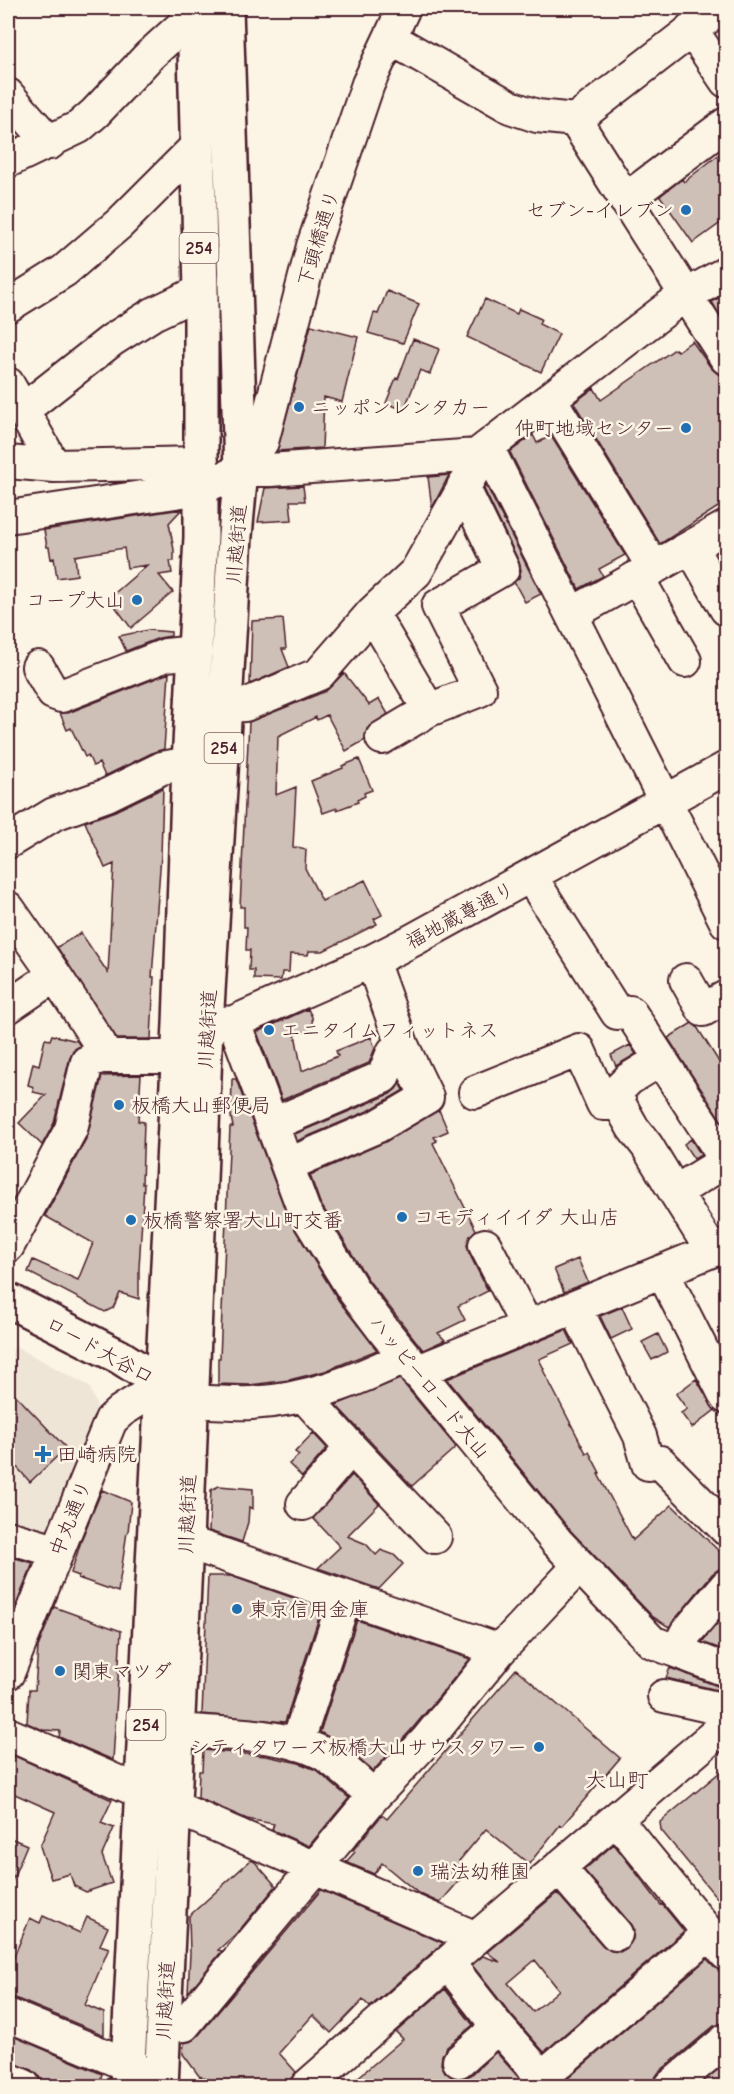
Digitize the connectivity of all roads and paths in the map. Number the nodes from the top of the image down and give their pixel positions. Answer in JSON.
{"nodes":[{"id":1,"x":226,"y":8,"type":"edge"},
{"id":2,"x":720,"y":8,"type":"edge"},
{"id":3,"x":194,"y":11,"type":"edge"},
{"id":4,"x":396,"y":17,"type":"edge"},
{"id":5,"x":691,"y":29,"type":"junction"},
{"id":6,"x":726,"y":81,"type":"edge"},
{"id":7,"x":8,"y":95,"type":"edge"},
{"id":8,"x":575,"y":120,"type":"junction"},
{"id":9,"x":726,"y":124,"type":"edge"},
{"id":10,"x":50,"y":142,"type":"junction"},
{"id":11,"x":196,"y":147,"type":"junction"},
{"id":12,"x":8,"y":161,"type":"edge"},
{"id":13,"x":625,"y":200,"type":"junction"},
{"id":14,"x":726,"y":273,"type":"edge"},
{"id":15,"x":201,"y":291,"type":"junction"},
{"id":16,"x":686,"y":296,"type":"junction"},
{"id":17,"x":8,"y":306,"type":"edge"},
{"id":18,"x":726,"y":358,"type":"edge"},
{"id":19,"x":15,"y":397,"type":"edge"},
{"id":20,"x":550,"y":399,"type":"junction"},
{"id":21,"x":482,"y":451,"type":"junction"},
{"id":22,"x":8,"y":462,"type":"edge"},
{"id":23,"x":54,"y":466,"type":"junction"},
{"id":24,"x":242,"y":470,"type":"junction"},
{"id":25,"x":202,"y":476,"type":"junction"},
{"id":26,"x":463,"y":487,"type":"junction"},
{"id":27,"x":8,"y":517,"type":"edge"},
{"id":28,"x":726,"y":527,"type":"edge"},
{"id":29,"x":691,"y":547,"type":"junction"},
{"id":30,"x":645,"y":573,"type":"junction"},
{"id":31,"x":726,"y":609,"type":"edge"},
{"id":32,"x":372,"y":613,"type":"junction"},
{"id":33,"x":572,"y":614,"type":"junction"},
{"id":34,"x":196,"y":652,"type":"junction"},
{"id":35,"x":685,"y":661,"type":"dead end"},
{"id":36,"x":38,"y":667,"type":"dead end"},
{"id":37,"x":227,"y":706,"type":"junction"},
{"id":38,"x":429,"y":710,"type":"junction"},
{"id":39,"x":382,"y":738,"type":"dead end"},
{"id":40,"x":189,"y":763,"type":"junction"},
{"id":41,"x":726,"y":768,"type":"edge"},
{"id":42,"x":666,"y":802,"type":"junction"},
{"id":43,"x":10,"y":836,"type":"edge"},
{"id":44,"x":531,"y":877,"type":"junction"},
{"id":45,"x":8,"y":908,"type":"edge"},
{"id":46,"x":725,"y":914,"type":"edge"},
{"id":47,"x":372,"y":961,"type":"junction"},
{"id":48,"x":55,"y":975,"type":"junction"},
{"id":49,"x":686,"y":980,"type":"dead end"},
{"id":50,"x":726,"y":997,"type":"edge"},
{"id":51,"x":8,"y":1007,"type":"edge"},
{"id":52,"x":207,"y":1024,"type":"junction"},
{"id":53,"x":403,"y":1047,"type":"junction"},
{"id":54,"x":101,"y":1057,"type":"junction"},
{"id":55,"x":178,"y":1057,"type":"junction"},
{"id":56,"x":660,"y":1060,"type":"junction"},
{"id":57,"x":475,"y":1092,"type":"dead end"},
{"id":58,"x":620,"y":1104,"type":"junction"},
{"id":59,"x":273,"y":1124,"type":"junction"},
{"id":60,"x":726,"y":1161,"type":"edge"},
{"id":61,"x":287,"y":1165,"type":"junction"},
{"id":62,"x":675,"y":1191,"type":"junction"},
{"id":63,"x":485,"y":1245,"type":"dead end"},
{"id":64,"x":8,"y":1246,"type":"edge"},
{"id":65,"x":721,"y":1250,"type":"edge"},
{"id":66,"x":662,"y":1272,"type":"junction"},
{"id":67,"x":8,"y":1300,"type":"edge"},
{"id":68,"x":576,"y":1307,"type":"junction"},
{"id":69,"x":527,"y":1326,"type":"junction"},
{"id":70,"x":411,"y":1365,"type":"junction"},
{"id":71,"x":162,"y":1385,"type":"junction"},
{"id":72,"x":306,"y":1397,"type":"junction"},
{"id":73,"x":726,"y":1397,"type":"edge"},
{"id":74,"x":191,"y":1402,"type":"junction"},
{"id":75,"x":351,"y":1448,"type":"junction"},
{"id":76,"x":303,"y":1504,"type":"dead end"},
{"id":77,"x":726,"y":1529,"type":"edge"},
{"id":78,"x":8,"y":1537,"type":"edge"},
{"id":79,"x":435,"y":1537,"type":"dead end"},
{"id":80,"x":186,"y":1542,"type":"junction"},
{"id":81,"x":57,"y":1551,"type":"junction"},
{"id":82,"x":579,"y":1566,"type":"junction"},
{"id":83,"x":726,"y":1586,"type":"edge"},
{"id":84,"x":345,"y":1597,"type":"junction"},
{"id":85,"x":500,"y":1650,"type":"junction"},
{"id":86,"x":677,"y":1652,"type":"junction"},
{"id":87,"x":726,"y":1670,"type":"edge"},
{"id":88,"x":8,"y":1673,"type":"edge"},
{"id":89,"x":664,"y":1696,"type":"dead end"},
{"id":90,"x":726,"y":1710,"type":"edge"},
{"id":91,"x":726,"y":1725,"type":"edge"},
{"id":92,"x":178,"y":1730,"type":"junction"},
{"id":93,"x":8,"y":1734,"type":"edge"},
{"id":94,"x":297,"y":1744,"type":"junction"},
{"id":95,"x":143,"y":1793,"type":"junction"},
{"id":96,"x":374,"y":1796,"type":"junction"},
{"id":97,"x":174,"y":1807,"type":"junction"},
{"id":98,"x":616,"y":1819,"type":"junction"},
{"id":99,"x":315,"y":1868,"type":"junction"},
{"id":100,"x":559,"y":1868,"type":"junction"},
{"id":101,"x":616,"y":1934,"type":"dead end"},
{"id":102,"x":476,"y":1938,"type":"junction"},
{"id":103,"x":718,"y":1943,"type":"edge"},
{"id":104,"x":448,"y":1963,"type":"junction"},
{"id":105,"x":8,"y":2015,"type":"edge"},
{"id":106,"x":164,"y":2026,"type":"junction"},
{"id":107,"x":498,"y":2027,"type":"junction"},
{"id":108,"x":726,"y":2040,"type":"edge"},
{"id":109,"x":459,"y":2061,"type":"dead end"},
{"id":110,"x":128,"y":2076,"type":"edge"},
{"id":111,"x":8,"y":2079,"type":"edge"},
{"id":112,"x":165,"y":2085,"type":"edge"},
{"id":113,"x":24,"y":2086,"type":"edge"},
{"id":114,"x":307,"y":2086,"type":"edge"},
{"id":115,"x":671,"y":2086,"type":"edge"}],
"edges":[{"from":1,"to":24,"type":"main road","name":"川越街道","number":"254"},
{"from":2,"to":5,"type":"street"},
{"from":3,"to":10,"type":"street"},
{"from":3,"to":11,"type":"main road","name":"川越街道","number":"254"},
{"from":4,"to":8,"type":"street"},
{"from":4,"to":24,"type":"street","name":"下頭橋通り"},
{"from":5,"to":6,"type":"street"},
{"from":5,"to":8,"type":"street"},
{"from":7,"to":10,"type":"street"},
{"from":8,"to":13,"type":"street"},
{"from":9,"to":13,"type":"street"},
{"from":10,"to":12,"type":"street"},
{"from":11,"to":15,"type":"main road","name":"川越街道","number":"254"},
{"from":11,"to":17,"type":"street"},
{"from":13,"to":16,"type":"street"},
{"from":14,"to":16,"type":"street"},
{"from":15,"to":19,"type":"street"},
{"from":15,"to":25,"type":"main road","name":"川越街道","number":"254"},
{"from":16,"to":18,"type":"street"},
{"from":16,"to":20,"type":"street"},
{"from":19,"to":23,"type":"street"},
{"from":20,"to":21,"type":"street"},
{"from":20,"to":30,"type":"street"},
{"from":21,"to":24,"type":"street"},
{"from":21,"to":26,"type":"street"},
{"from":21,"to":33,"type":"street"},
{"from":22,"to":23,"type":"street"},
{"from":23,"to":25,"type":"street"},
{"from":24,"to":25,"type":"street"},
{"from":24,"to":37,"type":"main road","name":"川越街道","number":"254"},
{"from":25,"to":27,"type":"street"},
{"from":25,"to":34,"type":"main road","name":"川越街道","number":"254"},
{"from":26,"to":32,"type":"street"},
{"from":26,"to":38,"type":"street"},
{"from":28,"to":29,"type":"street"},
{"from":29,"to":30,"type":"street"},
{"from":29,"to":31,"type":"street"},
{"from":30,"to":33,"type":"street"},
{"from":30,"to":35,"type":"street"},
{"from":32,"to":37,"type":"street"},
{"from":32,"to":38,"type":"street"},
{"from":33,"to":42,"type":"street"},
{"from":34,"to":36,"type":"street"},
{"from":34,"to":40,"type":"main road","name":"川越街道","number":"254"},
{"from":37,"to":52,"type":"main road","name":"川越街道","number":"254"},
{"from":38,"to":39,"type":"street"},
{"from":40,"to":43,"type":"street"},
{"from":40,"to":52,"type":"main road","name":"川越街道","number":"254"},
{"from":41,"to":42,"type":"street","name":"福地蔵尊通り"},
{"from":42,"to":44,"type":"street","name":"福地蔵尊通り"},
{"from":42,"to":46,"type":"street"},
{"from":44,"to":47,"type":"street","name":"福地蔵尊通り"},
{"from":44,"to":56,"type":"street"},
{"from":45,"to":48,"type":"street"},
{"from":47,"to":52,"type":"street","name":"福地蔵尊通り"},
{"from":47,"to":53,"type":"street"},
{"from":48,"to":51,"type":"street"},
{"from":48,"to":54,"type":"street"},
{"from":49,"to":50,"type":"street"},
{"from":52,"to":55,"type":"main road","name":"川越街道","number":"254"},
{"from":52,"to":59,"type":"street","name":"ハッピーロード大山"},
{"from":52,"to":74,"type":"main road","name":"川越街道","number":"254"},
{"from":53,"to":59,"type":"street"},
{"from":53,"to":61,"type":"street"},
{"from":54,"to":55,"type":"street"},
{"from":54,"to":64,"type":"street"},
{"from":55,"to":71,"type":"main road","name":"川越街道","number":"254"},
{"from":56,"to":58,"type":"street"},
{"from":56,"to":60,"type":"street"},
{"from":57,"to":58,"type":"street"},
{"from":58,"to":62,"type":"street"},
{"from":59,"to":61,"type":"street","name":"ハッピーロード大山"},
{"from":60,"to":62,"type":"street"},
{"from":61,"to":70,"type":"street","name":"ハッピーロード大山"},
{"from":62,"to":65,"type":"street"},
{"from":63,"to":69,"type":"street"},
{"from":65,"to":66,"type":"street"},
{"from":66,"to":68,"type":"street"},
{"from":66,"to":73,"type":"street"},
{"from":67,"to":71,"type":"main road","name":"ロード大谷口"},
{"from":68,"to":69,"type":"street"},
{"from":68,"to":77,"type":"street"},
{"from":69,"to":70,"type":"street"},
{"from":70,"to":72,"type":"street"},
{"from":70,"to":82,"type":"street","name":"ハッピーロード大山"},
{"from":71,"to":74,"type":"main road","name":"ロード大谷口"},
{"from":71,"to":81,"type":"street","name":"中丸通り"},
{"from":71,"to":95,"type":"main road","name":"川越街道","number":"254"},
{"from":72,"to":74,"type":"street"},
{"from":72,"to":75,"type":"street"},
{"from":74,"to":80,"type":"main road","name":"川越街道","number":"254"},
{"from":75,"to":76,"type":"street"},
{"from":75,"to":79,"type":"street"},
{"from":78,"to":81,"type":"street"},
{"from":80,"to":84,"type":"street"},
{"from":80,"to":92,"type":"main road","name":"川越街道","number":"254"},
{"from":81,"to":88,"type":"street","name":"中丸通り"},
{"from":82,"to":85,"type":"street"},
{"from":82,"to":86,"type":"street","name":"ハッピーロード大山"},
{"from":83,"to":86,"type":"street"},
{"from":84,"to":85,"type":"street"},
{"from":84,"to":94,"type":"street"},
{"from":85,"to":96,"type":"street"},
{"from":86,"to":87,"type":"street","name":"ハッピーロード大山"},
{"from":89,"to":90,"type":"street"},
{"from":91,"to":98,"type":"street"},
{"from":92,"to":94,"type":"street"},
{"from":92,"to":97,"type":"main road","name":"川越街道","number":"254"},
{"from":93,"to":95,"type":"street"},
{"from":94,"to":96,"type":"street"},
{"from":95,"to":110,"type":"main road","name":"川越街道","number":"254"},
{"from":96,"to":99,"type":"street"},
{"from":97,"to":99,"type":"street"},
{"from":97,"to":106,"type":"main road","name":"川越街道","number":"254"},
{"from":98,"to":100,"type":"street"},
{"from":98,"to":103,"type":"street"},
{"from":99,"to":102,"type":"street"},
{"from":99,"to":106,"type":"street"},
{"from":100,"to":101,"type":"street"},
{"from":100,"to":102,"type":"street"},
{"from":102,"to":104,"type":"street"},
{"from":103,"to":107,"type":"street"},
{"from":104,"to":107,"type":"street"},
{"from":104,"to":114,"type":"street"},
{"from":105,"to":110,"type":"street"},
{"from":106,"to":112,"type":"main road","name":"川越街道","number":"254"},
{"from":107,"to":109,"type":"street"},
{"from":108,"to":115,"type":"street"},
{"from":110,"to":112,"type":"street"},
{"from":111,"to":113,"type":"street"}]}
